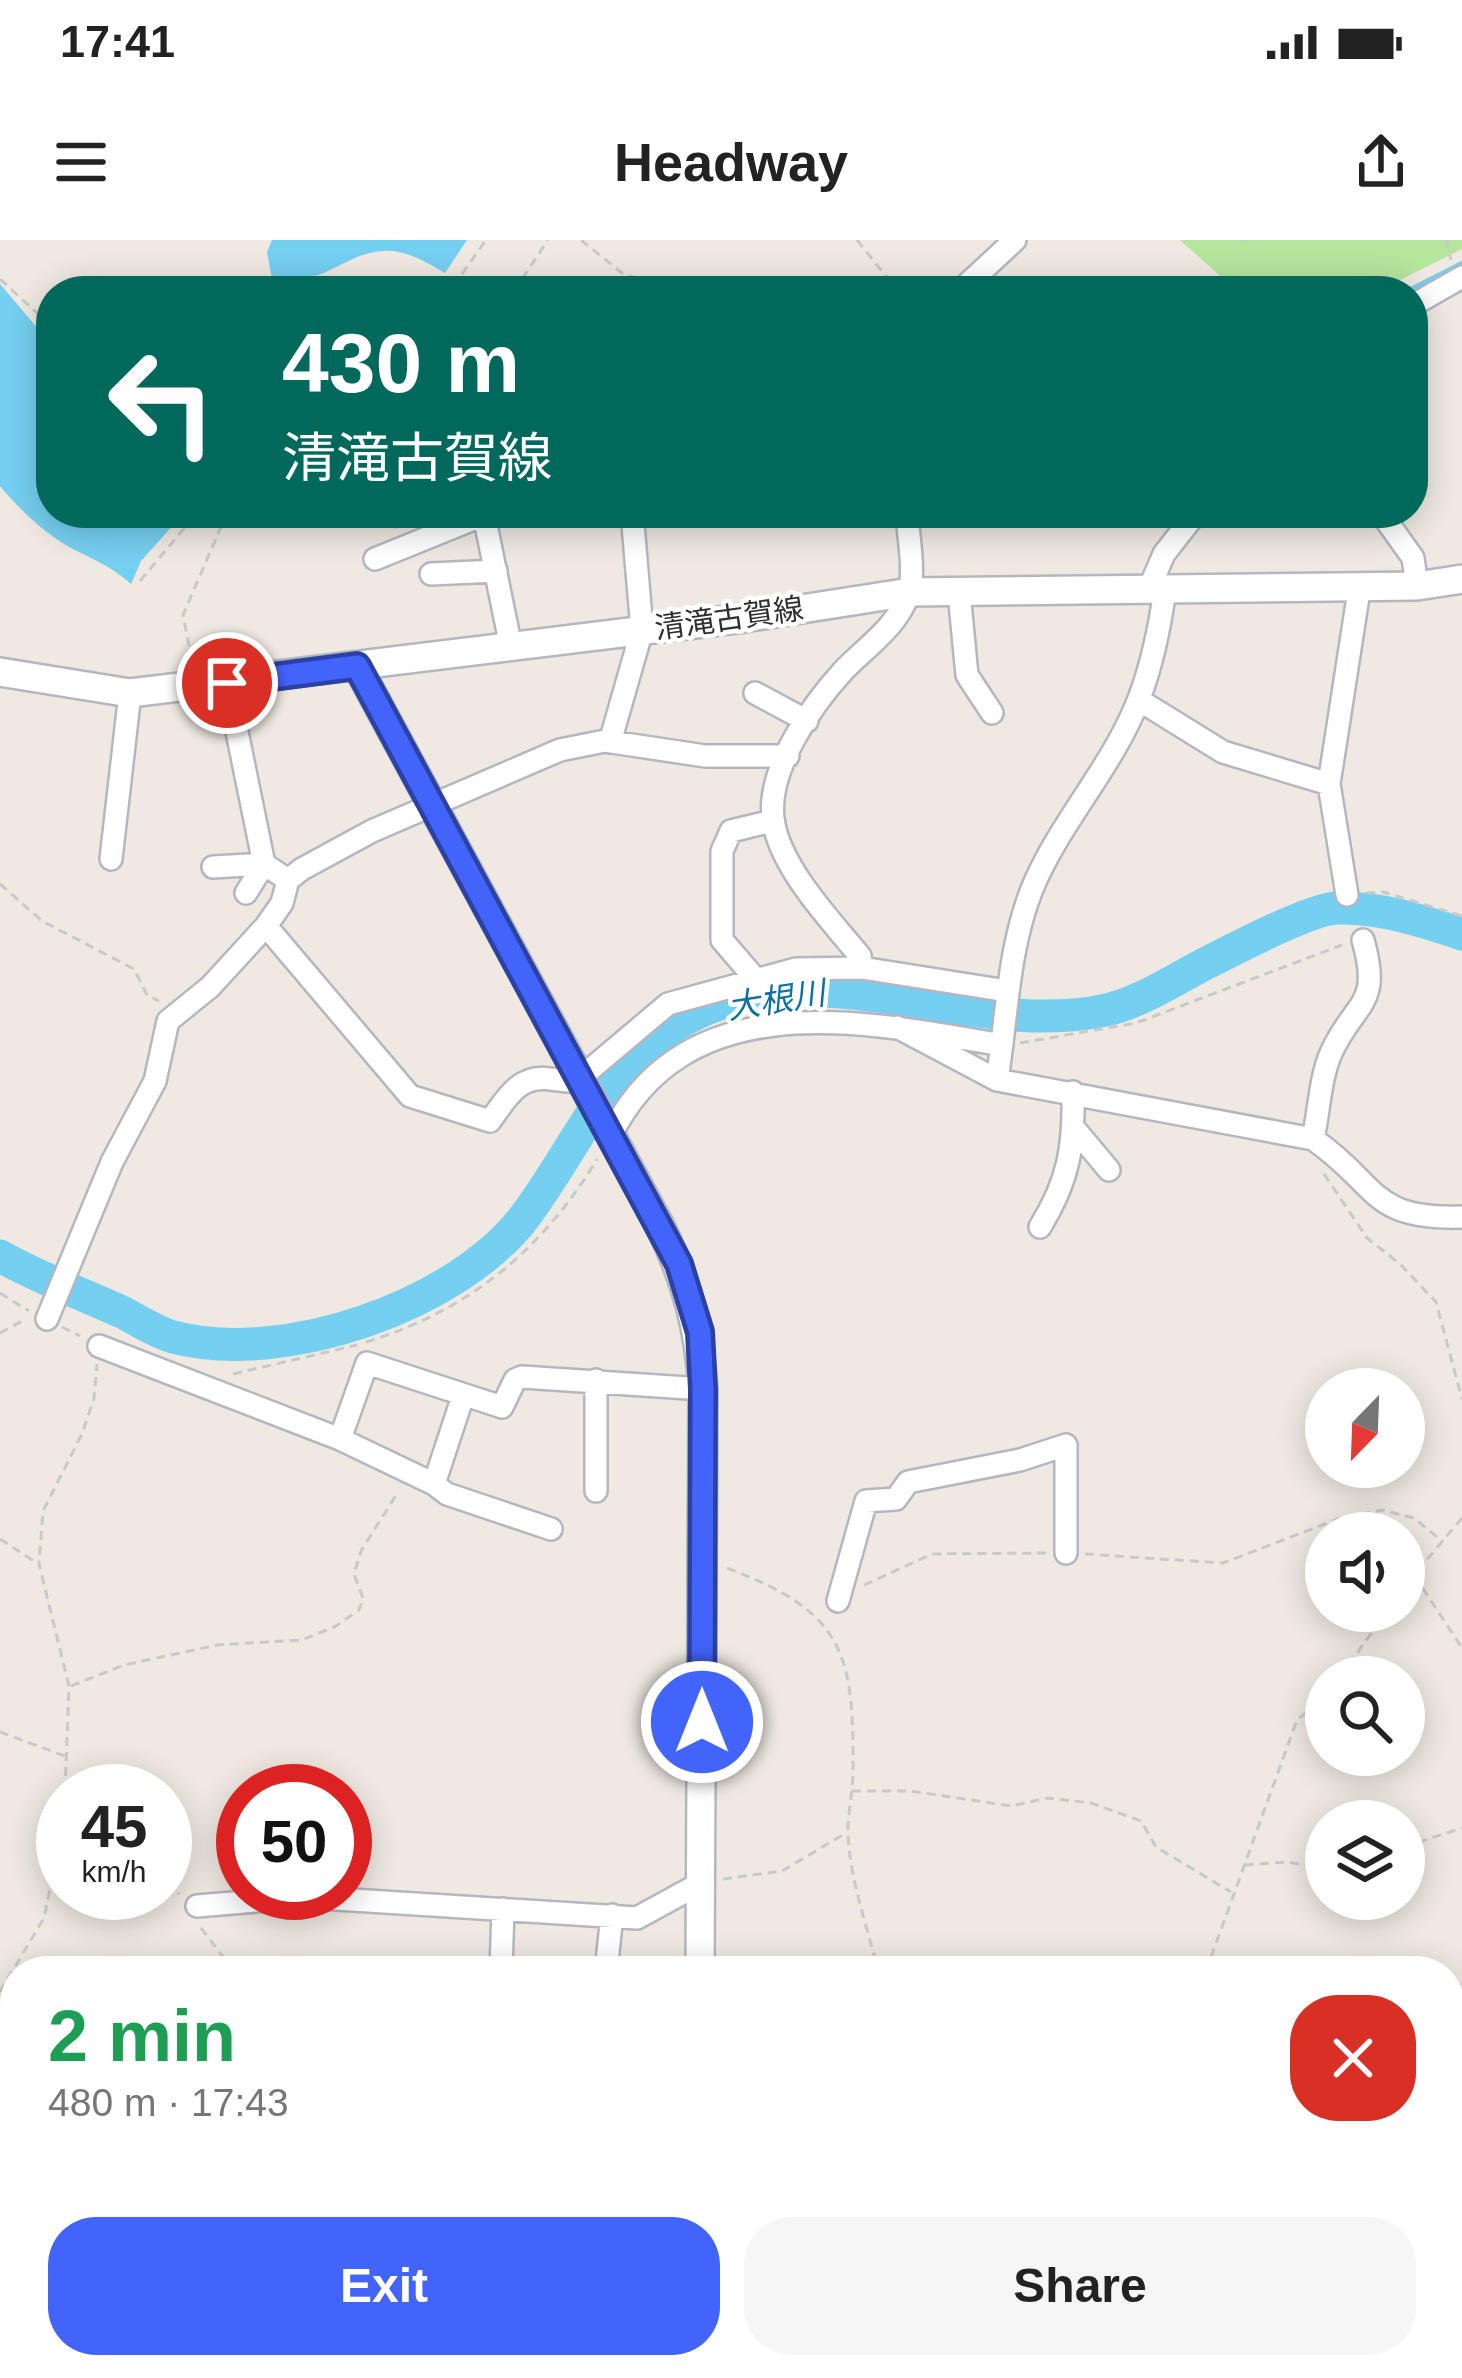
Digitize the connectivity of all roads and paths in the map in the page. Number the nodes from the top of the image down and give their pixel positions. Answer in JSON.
{"nodes":[{"id":1,"x":486,"y":240,"type":"edge"},
{"id":2,"x":548,"y":240,"type":"edge"},
{"id":3,"x":581,"y":240,"type":"edge"},
{"id":4,"x":857,"y":240,"type":"edge"},
{"id":5,"x":1015,"y":240,"type":"edge"},
{"id":6,"x":461,"y":274,"type":"dead end"},
{"id":7,"x":524,"y":276,"type":"edge"},
{"id":8,"x":630,"y":276,"type":"edge"},
{"id":9,"x":886,"y":276,"type":"edge"},
{"id":10,"x":976,"y":276,"type":"edge"},
{"id":11,"x":1462,"y":278,"type":"edge"},
{"id":12,"x":0,"y":279,"type":"edge"},
{"id":13,"x":1428,"y":297,"type":"edge"},
{"id":14,"x":36,"y":312,"type":"edge"},
{"id":15,"x":184,"y":528,"type":"edge"},
{"id":16,"x":220,"y":528,"type":"edge"},
{"id":17,"x":451,"y":528,"type":"edge"},
{"id":18,"x":487,"y":528,"type":"edge"},
{"id":19,"x":633,"y":528,"type":"edge"},
{"id":20,"x":908,"y":528,"type":"edge"},
{"id":21,"x":1184,"y":528,"type":"edge"},
{"id":22,"x":1392,"y":528,"type":"edge"},
{"id":23,"x":375,"y":559,"type":"dead end"},
{"id":24,"x":496,"y":571,"type":"junction"},
{"id":25,"x":431,"y":574,"type":"dead end"},
{"id":26,"x":1462,"y":579,"type":"edge"},
{"id":27,"x":140,"y":581,"type":"dead end"},
{"id":28,"x":1360,"y":584,"type":"junction"},
{"id":29,"x":1417,"y":586,"type":"junction"},
{"id":30,"x":1157,"y":589,"type":"junction"},
{"id":31,"x":910,"y":592,"type":"junction"},
{"id":32,"x":959,"y":592,"type":"junction"},
{"id":33,"x":642,"y":630,"type":"junction"},
{"id":34,"x":511,"y":646,"type":"junction"},
{"id":35,"x":357,"y":666,"type":"junction"},
{"id":36,"x":0,"y":672,"type":"edge"},
{"id":37,"x":213,"y":685,"type":"junction"},
{"id":38,"x":130,"y":693,"type":"junction"},
{"id":39,"x":754,"y":693,"type":"dead end"},
{"id":40,"x":1139,"y":700,"type":"junction"},
{"id":41,"x":992,"y":712,"type":"dead end"},
{"id":42,"x":807,"y":721,"type":"junction"},
{"id":43,"x":610,"y":742,"type":"junction"},
{"id":44,"x":788,"y":756,"type":"junction"},
{"id":45,"x":1330,"y":784,"type":"junction"},
{"id":46,"x":431,"y":806,"type":"junction"},
{"id":47,"x":772,"y":821,"type":"junction"},
{"id":48,"x":111,"y":860,"type":"dead end"},
{"id":49,"x":265,"y":864,"type":"junction"},
{"id":50,"x":213,"y":867,"type":"dead end"},
{"id":51,"x":289,"y":880,"type":"junction"},
{"id":52,"x":0,"y":884,"type":"edge"},
{"id":53,"x":246,"y":893,"type":"dead end"},
{"id":54,"x":1347,"y":895,"type":"joint"},
{"id":55,"x":1462,"y":916,"type":"edge"},
{"id":56,"x":266,"y":926,"type":"junction"},
{"id":57,"x":1363,"y":940,"type":"joint"},
{"id":58,"x":862,"y":968,"type":"junction"},
{"id":59,"x":758,"y":982,"type":"junction"},
{"id":60,"x":1007,"y":991,"type":"junction"},
{"id":61,"x":176,"y":1011,"type":"junction"},
{"id":62,"x":897,"y":1027,"type":"junction"},
{"id":63,"x":1002,"y":1045,"type":"junction"},
{"id":64,"x":997,"y":1080,"type":"junction"},
{"id":65,"x":583,"y":1085,"type":"junction"},
{"id":66,"x":1072,"y":1092,"type":"junction"},
{"id":67,"x":1073,"y":1127,"type":"junction"},
{"id":68,"x":610,"y":1135,"type":"junction"},
{"id":69,"x":1313,"y":1138,"type":"junction"},
{"id":70,"x":1109,"y":1170,"type":"dead end"},
{"id":71,"x":1462,"y":1217,"type":"edge"},
{"id":72,"x":1040,"y":1227,"type":"dead end"},
{"id":73,"x":0,"y":1293,"type":"edge"},
{"id":74,"x":41,"y":1317,"type":"junction"},
{"id":75,"x":0,"y":1333,"type":"edge"},
{"id":76,"x":99,"y":1346,"type":"junction"},
{"id":77,"x":596,"y":1380,"type":"junction"},
{"id":78,"x":203,"y":1385,"type":"junction"},
{"id":79,"x":703,"y":1389,"type":"junction"},
{"id":80,"x":463,"y":1396,"type":"junction"},
{"id":81,"x":1462,"y":1399,"type":"edge"},
{"id":82,"x":340,"y":1438,"type":"junction"},
{"id":83,"x":411,"y":1472,"type":"junction"},
{"id":84,"x":434,"y":1484,"type":"junction"},
{"id":85,"x":596,"y":1490,"type":"dead end"},
{"id":86,"x":1462,"y":1519,"type":"edge"},
{"id":87,"x":551,"y":1529,"type":"dead end"},
{"id":88,"x":0,"y":1539,"type":"edge"},
{"id":89,"x":1443,"y":1542,"type":"junction"},
{"id":90,"x":1066,"y":1553,"type":"junction"},
{"id":91,"x":703,"y":1559,"type":"junction"},
{"id":92,"x":1425,"y":1562,"type":"edge"},
{"id":93,"x":39,"y":1564,"type":"junction"},
{"id":94,"x":1425,"y":1592,"type":"edge"},
{"id":95,"x":838,"y":1601,"type":"joint"},
{"id":96,"x":1462,"y":1648,"type":"edge"},
{"id":97,"x":69,"y":1686,"type":"junction"},
{"id":98,"x":1305,"y":1713,"type":"edge"},
{"id":99,"x":0,"y":1732,"type":"edge"},
{"id":100,"x":67,"y":1757,"type":"junction"},
{"id":101,"x":67,"y":1764,"type":"edge"},
{"id":102,"x":851,"y":1791,"type":"junction"},
{"id":103,"x":1462,"y":1828,"type":"edge"},
{"id":104,"x":848,"y":1832,"type":"junction"},
{"id":105,"x":1425,"y":1840,"type":"edge"},
{"id":106,"x":1245,"y":1865,"type":"junction"},
{"id":107,"x":1305,"y":1865,"type":"edge"},
{"id":108,"x":701,"y":1882,"type":"junction"},
{"id":109,"x":1231,"y":1892,"type":"junction"},
{"id":110,"x":197,"y":1906,"type":"joint"},
{"id":111,"x":503,"y":1909,"type":"junction"},
{"id":112,"x":611,"y":1915,"type":"junction"},
{"id":113,"x":43,"y":1920,"type":"edge"},
{"id":114,"x":21,"y":1956,"type":"edge"},
{"id":115,"x":222,"y":1956,"type":"edge"},
{"id":116,"x":501,"y":1956,"type":"edge"},
{"id":117,"x":607,"y":1956,"type":"edge"},
{"id":118,"x":700,"y":1956,"type":"edge"},
{"id":119,"x":874,"y":1956,"type":"edge"},
{"id":120,"x":1211,"y":1956,"type":"edge"}],
"edges":[{"from":1,"to":6,"type":"path"},
{"from":2,"to":7,"type":"path"},
{"from":3,"to":8,"type":"path"},
{"from":4,"to":9,"type":"path"},
{"from":5,"to":10,"type":"street"},
{"from":11,"to":13,"type":"street"},
{"from":12,"to":14,"type":"path"},
{"from":15,"to":27,"type":"path"},
{"from":16,"to":37,"type":"path"},
{"from":17,"to":23,"type":"street"},
{"from":18,"to":24,"type":"street"},
{"from":19,"to":33,"type":"street"},
{"from":20,"to":31,"type":"street"},
{"from":21,"to":30,"type":"street"},
{"from":22,"to":29,"type":"street"},
{"from":24,"to":25,"type":"street"},
{"from":24,"to":34,"type":"street"},
{"from":26,"to":29,"type":"main road","name":"清滝古賀線"},
{"from":28,"to":29,"type":"main road","name":"清滝古賀線"},
{"from":28,"to":30,"type":"main road","name":"清滝古賀線"},
{"from":28,"to":45,"type":"street"},
{"from":30,"to":32,"type":"main road","name":"清滝古賀線"},
{"from":30,"to":40,"type":"street"},
{"from":31,"to":32,"type":"main road","name":"清滝古賀線"},
{"from":31,"to":33,"type":"main road","name":"清滝古賀線"},
{"from":31,"to":42,"type":"street"},
{"from":32,"to":41,"type":"street"},
{"from":33,"to":34,"type":"main road","name":"清滝古賀線"},
{"from":33,"to":43,"type":"street"},
{"from":34,"to":35,"type":"main road","name":"清滝古賀線"},
{"from":35,"to":37,"type":"main road","name":"清滝古賀線"},
{"from":35,"to":46,"type":"main road"},
{"from":36,"to":38,"type":"main road","name":"清滝古賀線"},
{"from":37,"to":38,"type":"main road","name":"清滝古賀線"},
{"from":37,"to":49,"type":"street"},
{"from":38,"to":48,"type":"street"},
{"from":39,"to":42,"type":"street"},
{"from":40,"to":45,"type":"street"},
{"from":40,"to":60,"type":"street"},
{"from":42,"to":44,"type":"street"},
{"from":43,"to":44,"type":"street"},
{"from":43,"to":46,"type":"street"},
{"from":44,"to":47,"type":"street"},
{"from":45,"to":54,"type":"street"},
{"from":46,"to":51,"type":"street"},
{"from":46,"to":65,"type":"main road"},
{"from":47,"to":58,"type":"street"},
{"from":47,"to":59,"type":"street"},
{"from":49,"to":50,"type":"street"},
{"from":49,"to":51,"type":"street"},
{"from":49,"to":53,"type":"street"},
{"from":51,"to":56,"type":"street"},
{"from":52,"to":61,"type":"path"},
{"from":54,"to":55,"type":"path"},
{"from":56,"to":61,"type":"street"},
{"from":56,"to":65,"type":"street"},
{"from":57,"to":63,"type":"path"},
{"from":57,"to":69,"type":"street"},
{"from":58,"to":59,"type":"street"},
{"from":58,"to":60,"type":"street"},
{"from":59,"to":65,"type":"street"},
{"from":60,"to":63,"type":"street"},
{"from":61,"to":74,"type":"street"},
{"from":62,"to":63,"type":"street"},
{"from":62,"to":64,"type":"street"},
{"from":62,"to":68,"type":"street"},
{"from":63,"to":64,"type":"street"},
{"from":64,"to":66,"type":"street"},
{"from":65,"to":68,"type":"main road"},
{"from":66,"to":67,"type":"street"},
{"from":66,"to":69,"type":"street"},
{"from":67,"to":70,"type":"street"},
{"from":67,"to":72,"type":"street"},
{"from":68,"to":78,"type":"path"},
{"from":68,"to":79,"type":"main road"},
{"from":69,"to":71,"type":"street"},
{"from":69,"to":81,"type":"path"},
{"from":73,"to":74,"type":"path"},
{"from":74,"to":75,"type":"path"},
{"from":74,"to":76,"type":"path"},
{"from":76,"to":78,"type":"street"},
{"from":76,"to":93,"type":"path"},
{"from":77,"to":79,"type":"street"},
{"from":77,"to":80,"type":"street"},
{"from":77,"to":85,"type":"street"},
{"from":78,"to":82,"type":"street"},
{"from":79,"to":91,"type":"main road"},
{"from":80,"to":82,"type":"street"},
{"from":80,"to":84,"type":"street"},
{"from":82,"to":83,"type":"street"},
{"from":83,"to":84,"type":"street"},
{"from":83,"to":97,"type":"path"},
{"from":84,"to":87,"type":"street"},
{"from":86,"to":89,"type":"path"},
{"from":88,"to":93,"type":"path"},
{"from":89,"to":90,"type":"path"},
{"from":89,"to":92,"type":"path"},
{"from":90,"to":95,"type":"path"},
{"from":90,"to":95,"type":"street"},
{"from":91,"to":102,"type":"path"},
{"from":91,"to":108,"type":"main road"},
{"from":93,"to":97,"type":"path"},
{"from":94,"to":96,"type":"path"},
{"from":97,"to":100,"type":"path"},
{"from":98,"to":106,"type":"path"},
{"from":99,"to":100,"type":"path"},
{"from":100,"to":101,"type":"path"},
{"from":102,"to":104,"type":"path"},
{"from":102,"to":109,"type":"path"},
{"from":103,"to":105,"type":"path"},
{"from":104,"to":108,"type":"path"},
{"from":104,"to":119,"type":"path"},
{"from":106,"to":107,"type":"path"},
{"from":106,"to":109,"type":"path"},
{"from":108,"to":112,"type":"street"},
{"from":108,"to":118,"type":"main road"},
{"from":109,"to":120,"type":"path"},
{"from":110,"to":111,"type":"street"},
{"from":110,"to":115,"type":"path"},
{"from":111,"to":112,"type":"street"},
{"from":111,"to":116,"type":"street"},
{"from":112,"to":117,"type":"street"},
{"from":113,"to":114,"type":"path"}]}
